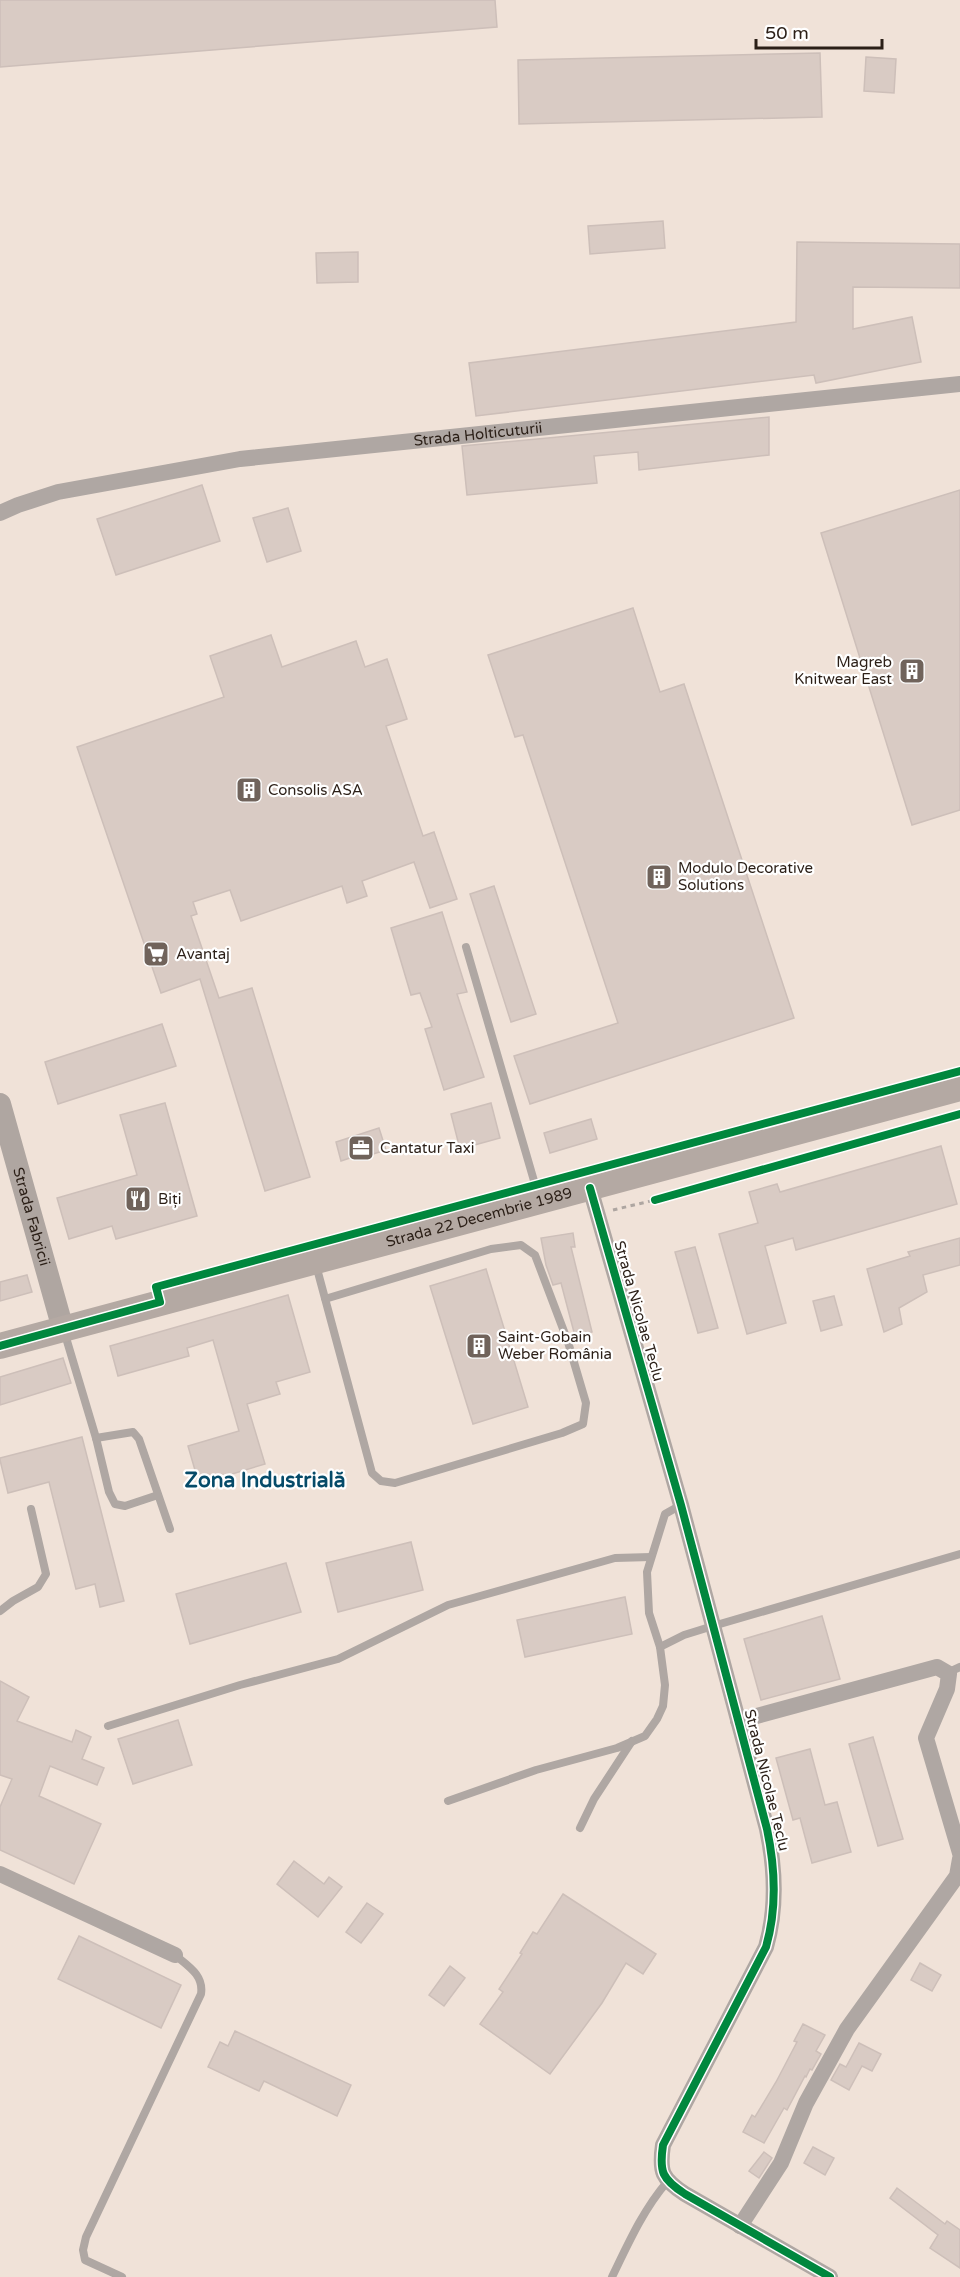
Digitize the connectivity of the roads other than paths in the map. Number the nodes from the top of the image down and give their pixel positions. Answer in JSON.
{"nodes":[{"id":1,"x":960,"y":384,"type":"edge"},
{"id":2,"x":0,"y":513,"type":"edge"},
{"id":3,"x":466,"y":947,"type":"dead end"},
{"id":4,"x":960,"y":1088,"type":"edge"},
{"id":5,"x":0,"y":1104,"type":"edge"},
{"id":6,"x":590,"y":1188,"type":"junction"},
{"id":7,"x":540,"y":1202,"type":"junction"},
{"id":8,"x":315,"y":1262,"type":"junction"},
{"id":9,"x":325,"y":1299,"type":"junction"},
{"id":10,"x":63,"y":1329,"type":"junction"},
{"id":11,"x":0,"y":1346,"type":"edge"},
{"id":12,"x":96,"y":1438,"type":"junction"},
{"id":13,"x":158,"y":1496,"type":"junction"},
{"id":14,"x":681,"y":1505,"type":"junction"},
{"id":15,"x":31,"y":1509,"type":"dead end"},
{"id":16,"x":170,"y":1529,"type":"dead end"},
{"id":17,"x":960,"y":1554,"type":"edge"},
{"id":18,"x":651,"y":1557,"type":"junction"},
{"id":19,"x":0,"y":1611,"type":"edge"},
{"id":20,"x":713,"y":1626,"type":"junction"},
{"id":21,"x":660,"y":1647,"type":"junction"},
{"id":22,"x":954,"y":1670,"type":"edge"},
{"id":23,"x":738,"y":1721,"type":"junction"},
{"id":24,"x":108,"y":1726,"type":"dead end"},
{"id":25,"x":632,"y":1741,"type":"junction"},
{"id":26,"x":448,"y":1800,"type":"dead end"},
{"id":27,"x":580,"y":1828,"type":"dead end"},
{"id":28,"x":960,"y":1853,"type":"edge"},
{"id":29,"x":960,"y":1859,"type":"edge"},
{"id":30,"x":0,"y":1874,"type":"edge"},
{"id":31,"x":175,"y":1955,"type":"joint"},
{"id":32,"x":667,"y":2182,"type":"junction"},
{"id":33,"x":740,"y":2226,"type":"junction"},
{"id":34,"x":122,"y":2277,"type":"edge"},
{"id":35,"x":612,"y":2277,"type":"edge"},
{"id":36,"x":830,"y":2277,"type":"edge"}],
"edges":[{"from":1,"to":2,"type":"street","name":"Strada Holticuturii"},
{"from":3,"to":7,"type":"lane"},
{"from":4,"to":6,"type":"main road","name":"Strada 22 Decembrie 1989"},
{"from":5,"to":10,"type":"street","name":"Strada Fabricii"},
{"from":6,"to":7,"type":"main road","name":"Strada 22 Decembrie 1989"},
{"from":6,"to":14,"type":"street","name":"Strada Nicolae Teclu"},
{"from":7,"to":8,"type":"main road","name":"Strada 22 Decembrie 1989"},
{"from":8,"to":9,"type":"lane"},
{"from":8,"to":10,"type":"main road","name":"Strada 22 Decembrie 1989"},
{"from":9,"to":9,"type":"lane"},
{"from":10,"to":11,"type":"main road","name":"Strada 22 Decembrie 1989"},
{"from":10,"to":12,"type":"lane"},
{"from":12,"to":13,"type":"lane"},
{"from":12,"to":13,"type":"lane"},
{"from":13,"to":16,"type":"lane"},
{"from":14,"to":18,"type":"lane"},
{"from":14,"to":20,"type":"street","name":"Strada Nicolae Teclu"},
{"from":15,"to":19,"type":"lane"},
{"from":17,"to":20,"type":"lane"},
{"from":18,"to":21,"type":"lane"},
{"from":18,"to":24,"type":"lane"},
{"from":20,"to":21,"type":"lane"},
{"from":20,"to":23,"type":"street","name":"Strada Nicolae Teclu"},
{"from":21,"to":25,"type":"lane"},
{"from":22,"to":23,"type":"street"},
{"from":22,"to":28,"type":"street"},
{"from":23,"to":32,"type":"street","name":"Strada Nicolae Teclu"},
{"from":25,"to":26,"type":"lane"},
{"from":25,"to":27,"type":"lane"},
{"from":29,"to":33,"type":"street"},
{"from":30,"to":31,"type":"street"},
{"from":31,"to":34,"type":"lane"},
{"from":32,"to":33,"type":"street"},
{"from":32,"to":35,"type":"lane"},
{"from":33,"to":36,"type":"street"}]}
